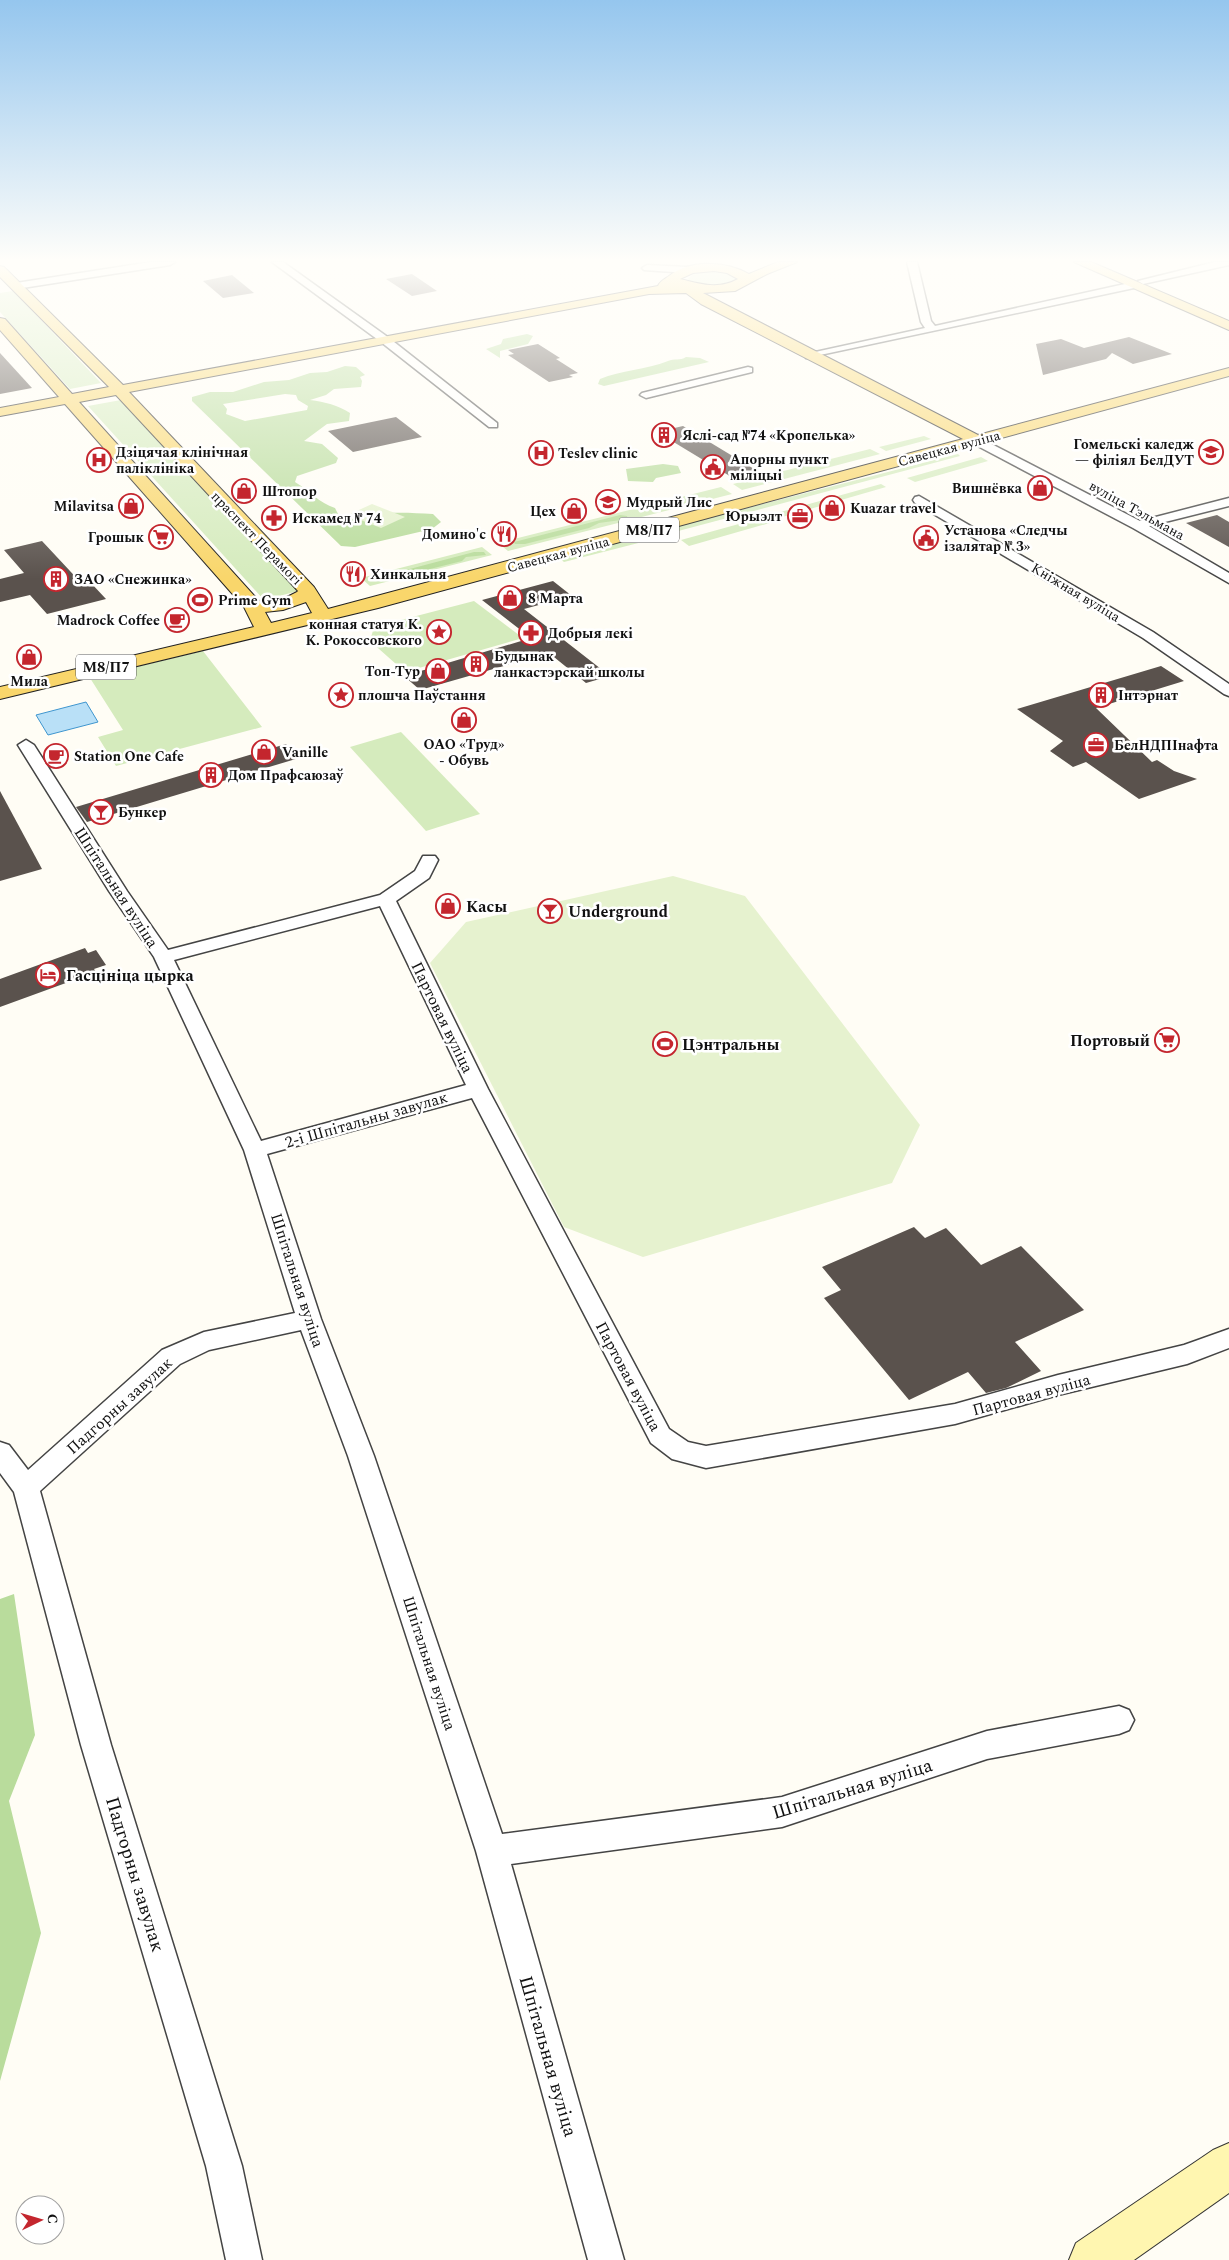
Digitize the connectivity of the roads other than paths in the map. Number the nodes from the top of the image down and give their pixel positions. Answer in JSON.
{"nodes":[{"id":1,"x":40,"y":367,"type":"edge"},
{"id":2,"x":96,"y":367,"type":"edge"},
{"id":3,"x":242,"y":367,"type":"edge"},
{"id":4,"x":421,"y":367,"type":"edge"},
{"id":5,"x":833,"y":367,"type":"edge"},
{"id":6,"x":748,"y":370,"type":"dead end"},
{"id":7,"x":1229,"y":372,"type":"edge"},
{"id":8,"x":119,"y":391,"type":"junction"},
{"id":9,"x":646,"y":395,"type":"dead end"},
{"id":10,"x":68,"y":400,"type":"junction"},
{"id":11,"x":0,"y":412,"type":"edge"},
{"id":12,"x":494,"y":425,"type":"dead end"},
{"id":13,"x":976,"y":440,"type":"junction"},
{"id":14,"x":919,"y":500,"type":"dead end"},
{"id":15,"x":1229,"y":502,"type":"edge"},
{"id":16,"x":1138,"y":525,"type":"junction"},
{"id":17,"x":1229,"y":579,"type":"edge"},
{"id":18,"x":308,"y":591,"type":"junction"},
{"id":19,"x":253,"y":607,"type":"junction"},
{"id":20,"x":322,"y":616,"type":"junction"},
{"id":21,"x":265,"y":628,"type":"junction"},
{"id":22,"x":1222,"y":679,"type":"edge"},
{"id":23,"x":1229,"y":691,"type":"edge"},
{"id":24,"x":0,"y":693,"type":"edge"},
{"id":25,"x":26,"y":745,"type":"dead end"},
{"id":26,"x":429,"y":860,"type":"dead end"},
{"id":27,"x":386,"y":899,"type":"junction"},
{"id":28,"x":163,"y":957,"type":"junction"},
{"id":29,"x":478,"y":1088,"type":"junction"},
{"id":30,"x":255,"y":1150,"type":"junction"},
{"id":31,"x":309,"y":1319,"type":"junction"},
{"id":32,"x":1229,"y":1338,"type":"edge"},
{"id":33,"x":0,"y":1453,"type":"edge"},
{"id":34,"x":26,"y":1488,"type":"junction"},
{"id":35,"x":1119,"y":1720,"type":"dead end"},
{"id":36,"x":492,"y":1851,"type":"junction"},
{"id":37,"x":1229,"y":2166,"type":"edge"},
{"id":38,"x":244,"y":2260,"type":"edge"},
{"id":39,"x":606,"y":2260,"type":"edge"},
{"id":40,"x":1093,"y":2260,"type":"edge"}],
"edges":[{"from":1,"to":10,"type":"main road"},
{"from":2,"to":8,"type":"main road","name":"праспект Перамогі"},
{"from":3,"to":8,"type":"main road"},
{"from":4,"to":12,"type":"street"},
{"from":5,"to":13,"type":"main road"},
{"from":6,"to":9,"type":"street"},
{"from":7,"to":13,"type":"main road","name":"Савецкая вуліца","number":"М8/П7"},
{"from":8,"to":10,"type":"main road"},
{"from":8,"to":18,"type":"main road","name":"праспект Перамогі"},
{"from":10,"to":11,"type":"main road"},
{"from":10,"to":19,"type":"main road"},
{"from":13,"to":16,"type":"street","name":"вуліца Тэльмана"},
{"from":13,"to":20,"type":"main road","name":"Савецкая вуліца","number":"М8/П7"},
{"from":14,"to":22,"type":"street","name":"Кніжная вуліца"},
{"from":15,"to":16,"type":"street"},
{"from":16,"to":17,"type":"street","name":"вуліца Тэльмана"},
{"from":18,"to":19,"type":"main road"},
{"from":18,"to":20,"type":"main road","name":"праспект Перамогі"},
{"from":19,"to":21,"type":"main road"},
{"from":20,"to":21,"type":"main road","name":"Савецкая вуліца","number":"М8/П7"},
{"from":21,"to":24,"type":"main road","name":"Савецкая вуліца","number":"М8/П7"},
{"from":22,"to":23,"type":"street","name":"Кніжная вуліца"},
{"from":25,"to":28,"type":"street","name":"Шпітальная вуліца"},
{"from":26,"to":27,"type":"street"},
{"from":27,"to":28,"type":"street"},
{"from":27,"to":29,"type":"street","name":"Партовая вуліца"},
{"from":28,"to":30,"type":"street","name":"Шпітальная вуліца"},
{"from":29,"to":30,"type":"street","name":"2-і Шпітальны завулак"},
{"from":29,"to":32,"type":"street","name":"Партовая вуліца"},
{"from":30,"to":31,"type":"street","name":"Шпітальная вуліца"},
{"from":31,"to":34,"type":"street","name":"Падгорны завулак"},
{"from":31,"to":36,"type":"street","name":"Шпітальная вуліца"},
{"from":33,"to":34,"type":"street","name":"Падгорны завулак"},
{"from":34,"to":38,"type":"street","name":"Падгорны завулак"},
{"from":35,"to":36,"type":"street","name":"Шпітальная вуліца"},
{"from":36,"to":39,"type":"street","name":"Шпітальная вуліца"},
{"from":37,"to":40,"type":"street"}]}
